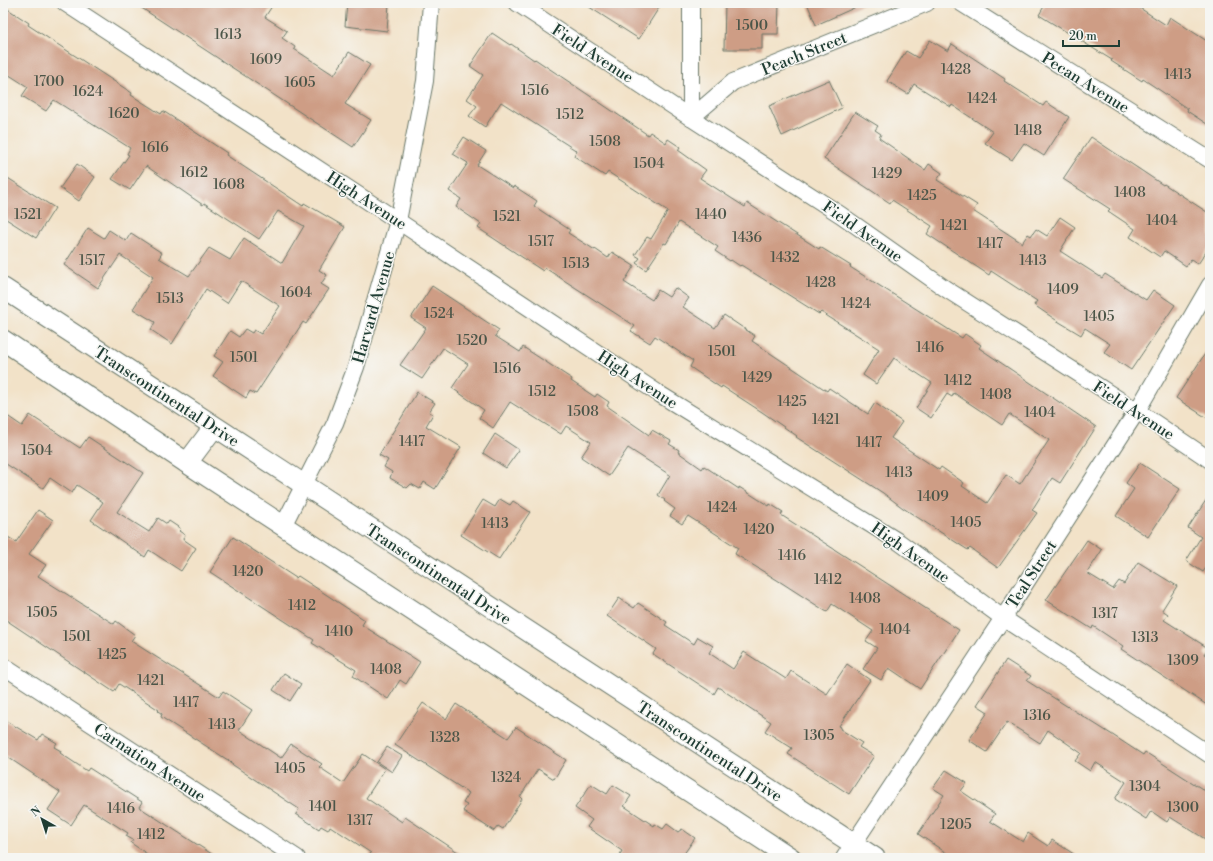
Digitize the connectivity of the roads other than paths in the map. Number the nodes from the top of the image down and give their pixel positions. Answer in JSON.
{"nodes":[{"id":1,"x":65,"y":3,"type":"edge"},
{"id":2,"x":431,"y":3,"type":"edge"},
{"id":3,"x":517,"y":3,"type":"edge"},
{"id":4,"x":691,"y":3,"type":"edge"},
{"id":5,"x":927,"y":3,"type":"edge"},
{"id":6,"x":961,"y":3,"type":"edge"},
{"id":7,"x":691,"y":118,"type":"junction"},
{"id":8,"x":1210,"y":160,"type":"edge"},
{"id":9,"x":398,"y":221,"type":"junction"},
{"id":10,"x":1210,"y":285,"type":"edge"},
{"id":11,"x":3,"y":288,"type":"edge"},
{"id":12,"x":3,"y":340,"type":"edge"},
{"id":13,"x":1137,"y":411,"type":"junction"},
{"id":14,"x":214,"y":427,"type":"junction"},
{"id":15,"x":1210,"y":460,"type":"edge"},
{"id":16,"x":188,"y":463,"type":"junction"},
{"id":17,"x":303,"y":485,"type":"junction"},
{"id":18,"x":283,"y":526,"type":"junction"},
{"id":19,"x":1003,"y":618,"type":"junction"},
{"id":20,"x":3,"y":666,"type":"edge"},
{"id":21,"x":1210,"y":755,"type":"edge"},
{"id":22,"x":848,"y":851,"type":"edge"},
{"id":23,"x":297,"y":858,"type":"edge"},
{"id":24,"x":791,"y":858,"type":"edge"},
{"id":25,"x":875,"y":858,"type":"edge"}],
"edges":[{"from":1,"to":9,"type":"street","name":"High Avenue"},
{"from":2,"to":9,"type":"street","name":"Harvard Avenue"},
{"from":3,"to":7,"type":"street","name":"Field Avenue"},
{"from":4,"to":7,"type":"street"},
{"from":5,"to":7,"type":"street","name":"Peach Street"},
{"from":6,"to":8,"type":"street","name":"Pecan Avenue"},
{"from":7,"to":13,"type":"street","name":"Field Avenue"},
{"from":9,"to":17,"type":"street","name":"Harvard Avenue"},
{"from":9,"to":19,"type":"street","name":"High Avenue"},
{"from":10,"to":13,"type":"street","name":"Teal Street"},
{"from":11,"to":14,"type":"street","name":"Transcontinental Drive"},
{"from":12,"to":16,"type":"street"},
{"from":13,"to":15,"type":"street","name":"Field Avenue"},
{"from":13,"to":19,"type":"street","name":"Teal Street"},
{"from":14,"to":16,"type":"street"},
{"from":14,"to":17,"type":"street","name":"Transcontinental Drive"},
{"from":16,"to":18,"type":"street"},
{"from":17,"to":18,"type":"street","name":"Harvard Avenue"},
{"from":17,"to":22,"type":"street","name":"Transcontinental Drive"},
{"from":18,"to":24,"type":"street"},
{"from":19,"to":21,"type":"street","name":"High Avenue"},
{"from":19,"to":22,"type":"street","name":"Teal Street"},
{"from":20,"to":23,"type":"street","name":"Carnation Avenue"},
{"from":22,"to":25,"type":"street","name":"Transcontinental Drive"}]}
